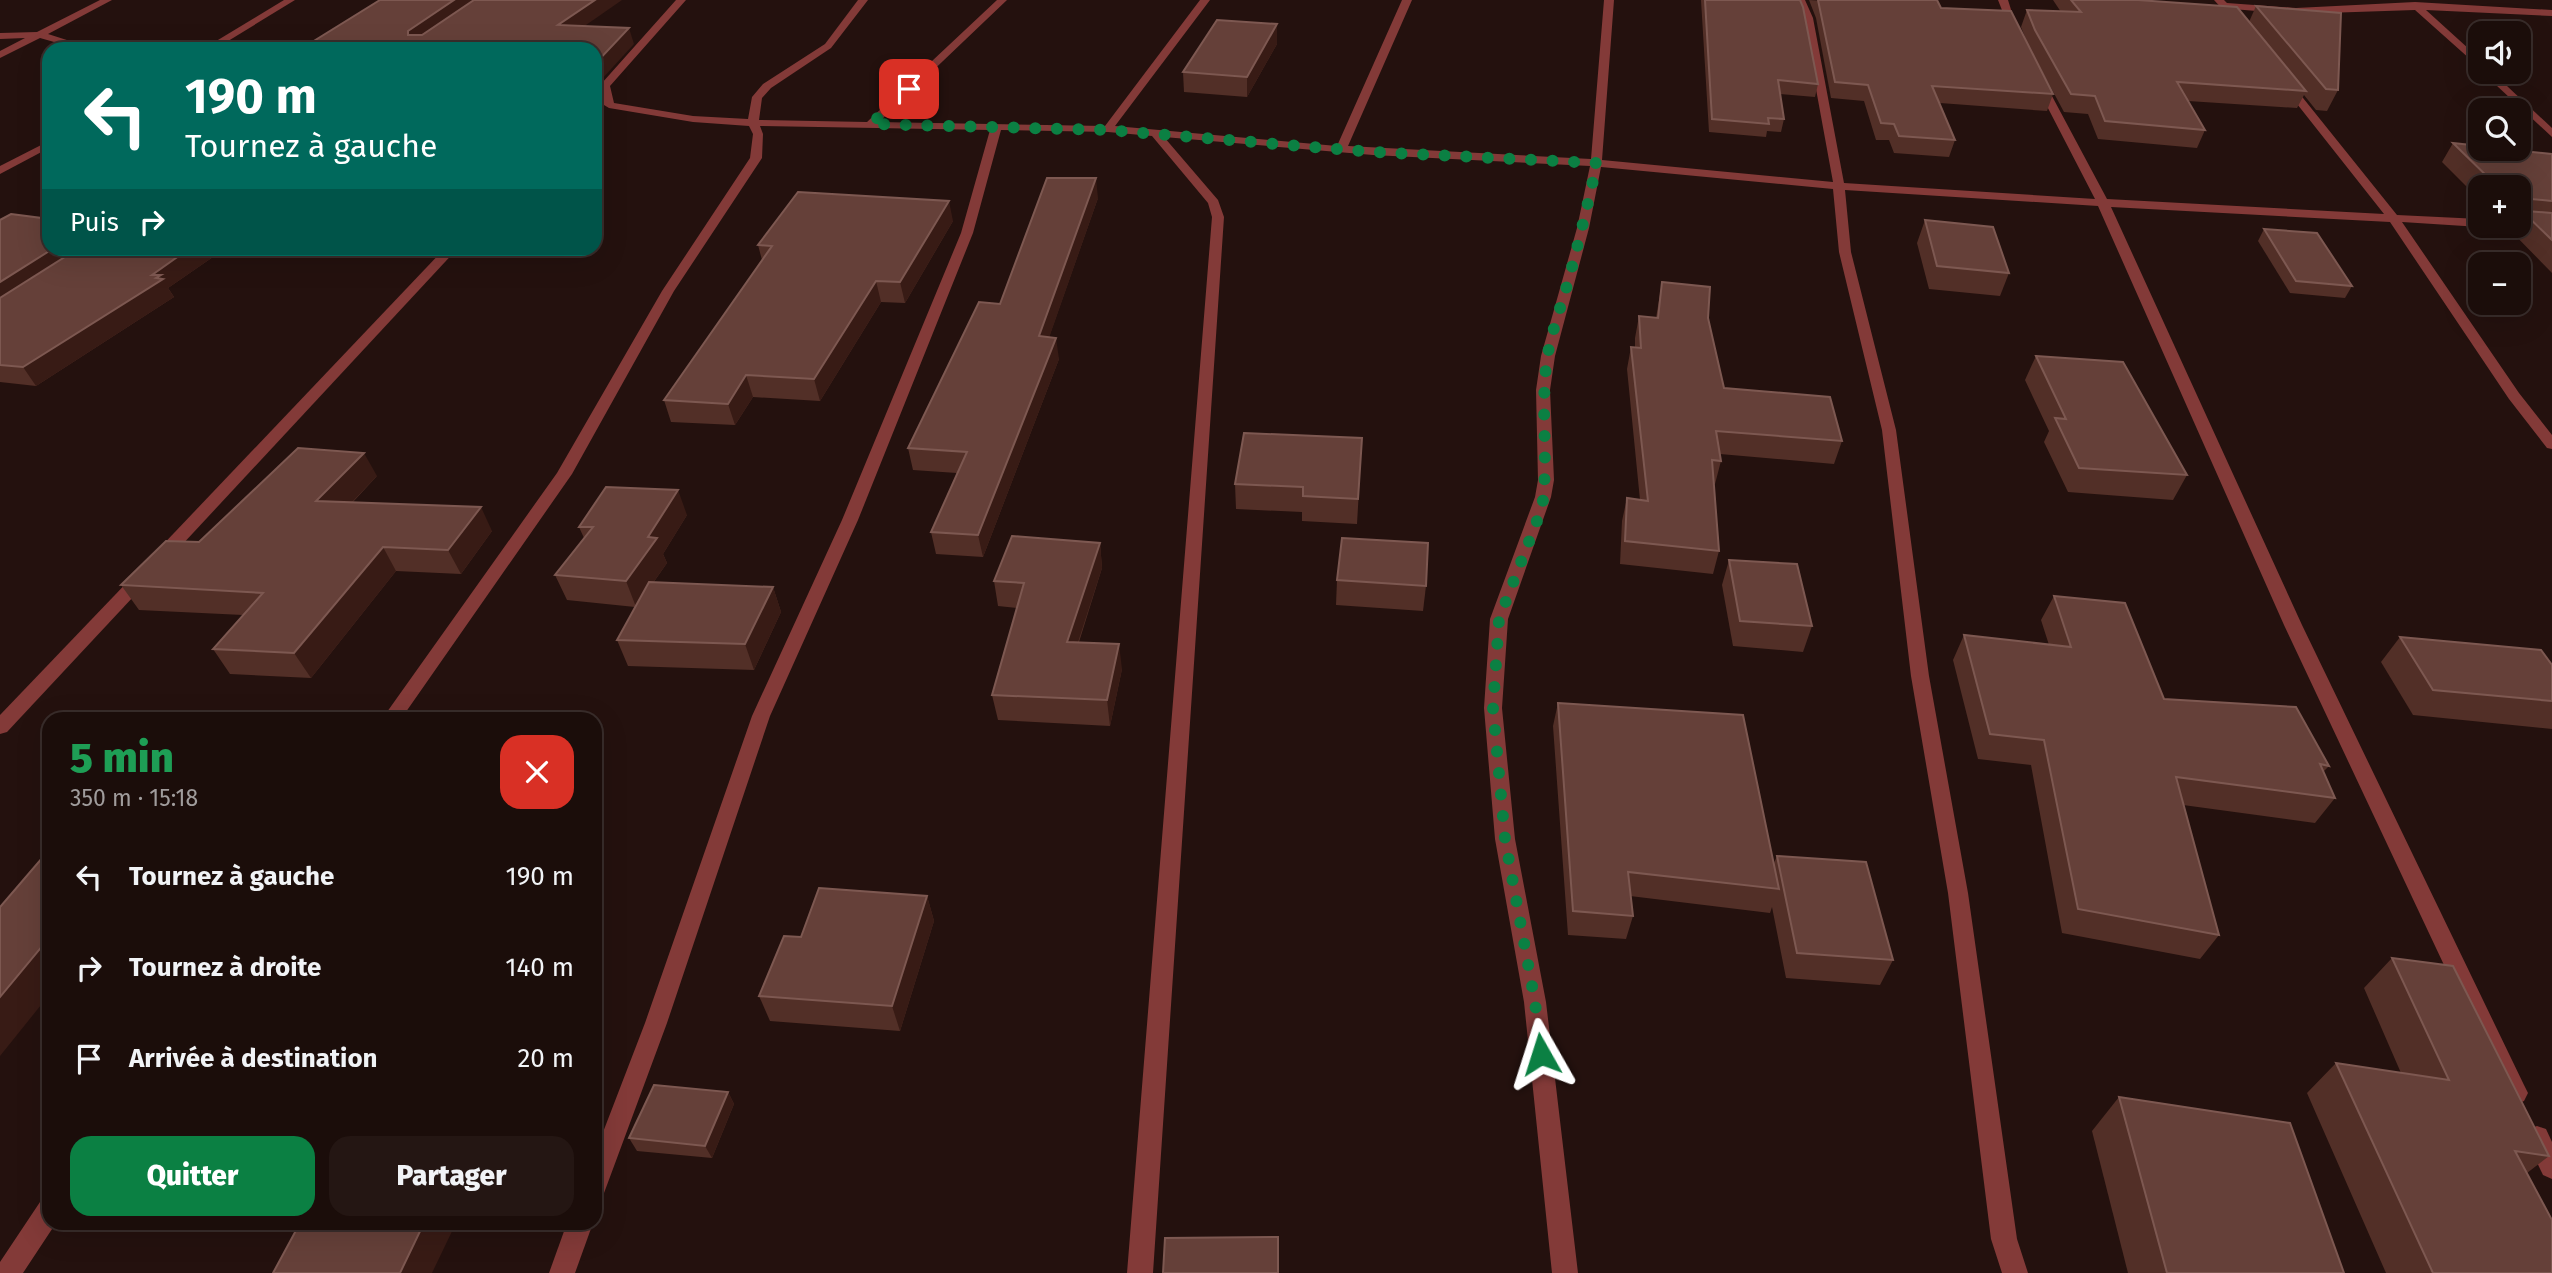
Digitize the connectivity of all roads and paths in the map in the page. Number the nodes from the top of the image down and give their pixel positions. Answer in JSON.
{"nodes":[{"id":1,"x":107,"y":0,"type":"edge"},
{"id":2,"x":290,"y":0,"type":"edge"},
{"id":3,"x":681,"y":0,"type":"edge"},
{"id":4,"x":863,"y":0,"type":"edge"},
{"id":5,"x":1002,"y":0,"type":"edge"},
{"id":6,"x":1205,"y":0,"type":"edge"},
{"id":7,"x":1407,"y":0,"type":"edge"},
{"id":8,"x":1609,"y":0,"type":"edge"},
{"id":9,"x":1800,"y":0,"type":"edge"},
{"id":10,"x":2003,"y":0,"type":"edge"},
{"id":11,"x":2222,"y":3,"type":"edge"},
{"id":12,"x":2414,"y":4,"type":"edge"},
{"id":13,"x":2552,"y":13,"type":"edge"},
{"id":14,"x":40,"y":35,"type":"junction"},
{"id":15,"x":0,"y":36,"type":"edge"},
{"id":16,"x":2249,"y":38,"type":"edge"},
{"id":17,"x":65,"y":42,"type":"edge"},
{"id":18,"x":220,"y":42,"type":"edge"},
{"id":19,"x":2022,"y":48,"type":"edge"},
{"id":20,"x":2468,"y":54,"type":"edge"},
{"id":21,"x":0,"y":55,"type":"edge"},
{"id":22,"x":2275,"y":70,"type":"edge"},
{"id":23,"x":2034,"y":72,"type":"edge"},
{"id":24,"x":602,"y":84,"type":"edge"},
{"id":25,"x":2500,"y":84,"type":"edge"},
{"id":26,"x":602,"y":90,"type":"edge"},
{"id":27,"x":753,"y":123,"type":"junction"},
{"id":28,"x":871,"y":124,"type":"junction"},
{"id":29,"x":996,"y":128,"type":"junction"},
{"id":30,"x":1108,"y":130,"type":"junction"},
{"id":31,"x":1156,"y":134,"type":"junction"},
{"id":32,"x":2552,"y":134,"type":"edge"},
{"id":33,"x":42,"y":148,"type":"edge"},
{"id":34,"x":1341,"y":149,"type":"junction"},
{"id":35,"x":1597,"y":163,"type":"junction"},
{"id":36,"x":0,"y":171,"type":"edge"},
{"id":37,"x":1839,"y":186,"type":"junction"},
{"id":38,"x":2103,"y":203,"type":"junction"},
{"id":39,"x":2392,"y":218,"type":"junction"},
{"id":40,"x":2468,"y":222,"type":"edge"},
{"id":41,"x":444,"y":256,"type":"edge"},
{"id":42,"x":2552,"y":445,"type":"edge"},
{"id":43,"x":396,"y":712,"type":"edge"},
{"id":44,"x":0,"y":727,"type":"edge"},
{"id":45,"x":602,"y":1166,"type":"edge"},
{"id":46,"x":2552,"y":1167,"type":"edge"},
{"id":47,"x":42,"y":1221,"type":"edge"},
{"id":48,"x":577,"y":1230,"type":"edge"},
{"id":49,"x":8,"y":1273,"type":"edge"},
{"id":50,"x":562,"y":1273,"type":"edge"},
{"id":51,"x":1140,"y":1273,"type":"edge"},
{"id":52,"x":1564,"y":1273,"type":"edge"},
{"id":53,"x":2015,"y":1273,"type":"edge"}],
"edges":[{"from":1,"to":14,"type":"street"},
{"from":2,"to":18,"type":"street"},
{"from":3,"to":24,"type":"street"},
{"from":4,"to":27,"type":"street"},
{"from":5,"to":28,"type":"street"},
{"from":6,"to":30,"type":"street"},
{"from":7,"to":34,"type":"street"},
{"from":8,"to":35,"type":"street"},
{"from":9,"to":37,"type":"street"},
{"from":10,"to":19,"type":"street"},
{"from":11,"to":12,"type":"street"},
{"from":11,"to":16,"type":"street"},
{"from":12,"to":13,"type":"street"},
{"from":12,"to":20,"type":"street"},
{"from":14,"to":15,"type":"street"},
{"from":14,"to":17,"type":"street"},
{"from":14,"to":21,"type":"street"},
{"from":22,"to":39,"type":"street"},
{"from":23,"to":38,"type":"street"},
{"from":25,"to":32,"type":"street"},
{"from":26,"to":27,"type":"street"},
{"from":27,"to":28,"type":"street"},
{"from":27,"to":43,"type":"street"},
{"from":28,"to":29,"type":"street"},
{"from":29,"to":30,"type":"street"},
{"from":29,"to":45,"type":"street"},
{"from":30,"to":31,"type":"street"},
{"from":31,"to":34,"type":"street"},
{"from":31,"to":51,"type":"street"},
{"from":33,"to":36,"type":"street"},
{"from":34,"to":35,"type":"street"},
{"from":35,"to":37,"type":"street"},
{"from":35,"to":52,"type":"street"},
{"from":37,"to":38,"type":"street"},
{"from":37,"to":53,"type":"street"},
{"from":38,"to":39,"type":"street"},
{"from":38,"to":46,"type":"street"},
{"from":39,"to":40,"type":"street"},
{"from":39,"to":42,"type":"street"},
{"from":41,"to":44,"type":"street"},
{"from":47,"to":49,"type":"street"},
{"from":48,"to":50,"type":"street"}]}
